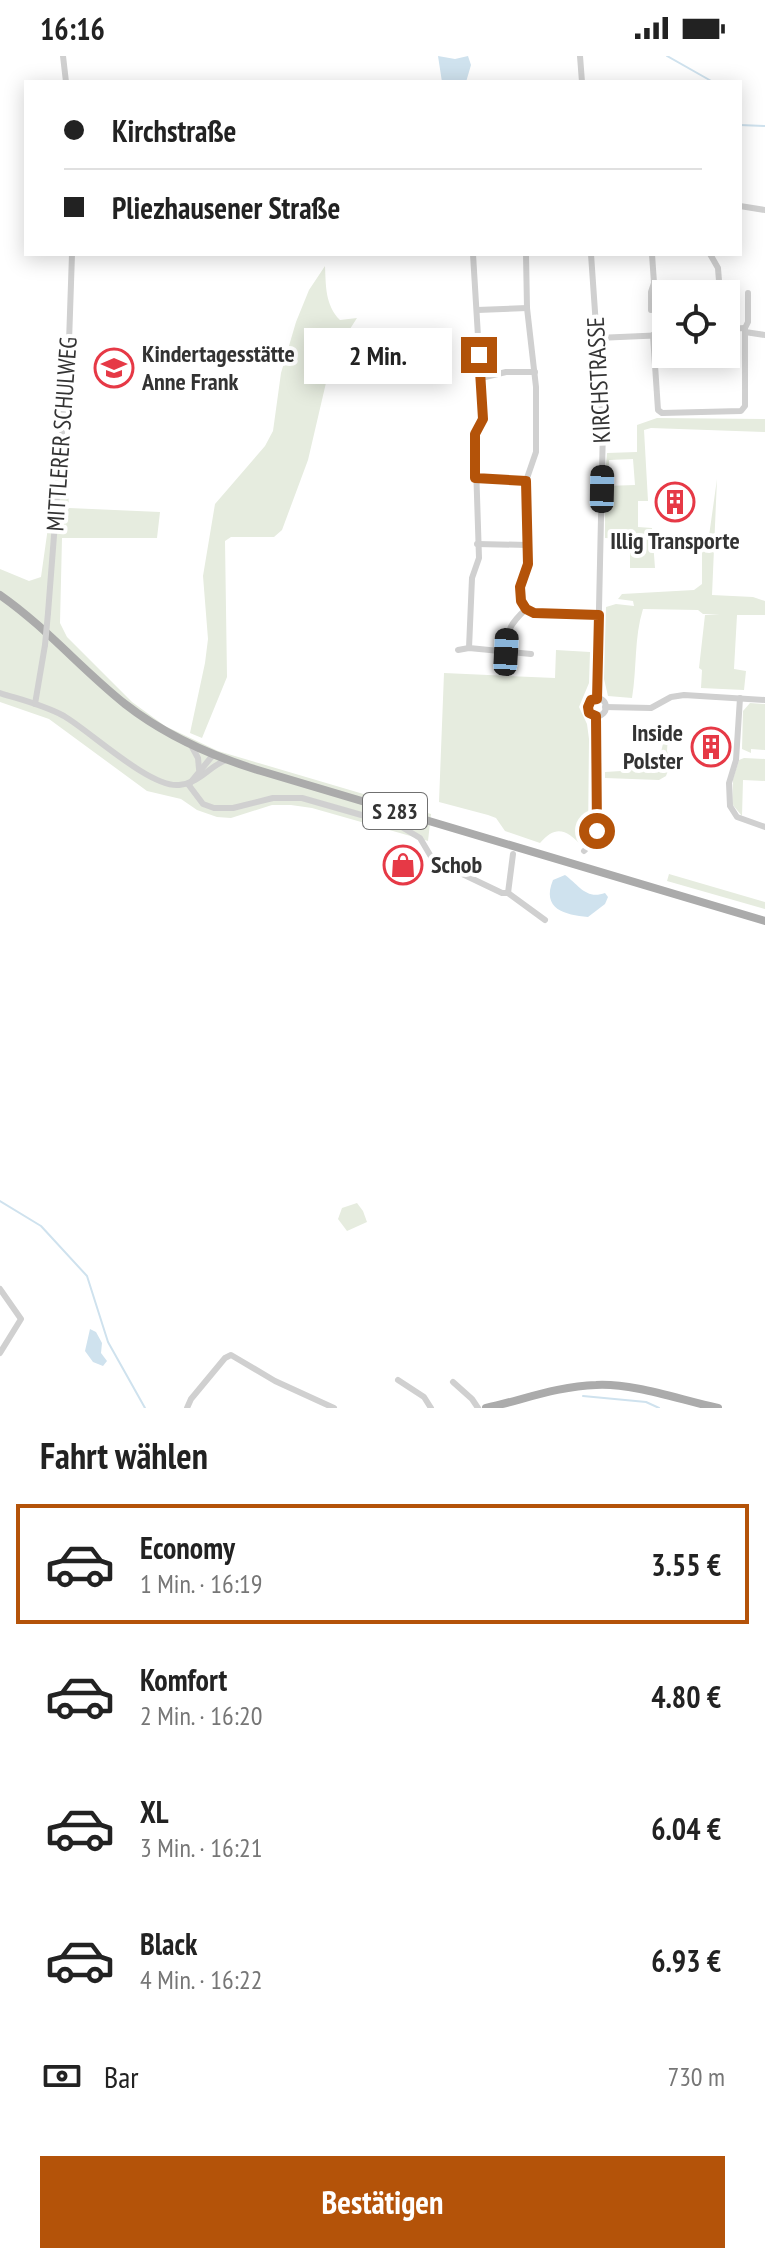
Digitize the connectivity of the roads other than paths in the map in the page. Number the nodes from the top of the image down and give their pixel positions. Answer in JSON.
{"nodes":[{"id":1,"x":63,"y":56,"type":"edge"},
{"id":2,"x":580,"y":56,"type":"edge"},
{"id":3,"x":66,"y":80,"type":"edge"},
{"id":4,"x":582,"y":80,"type":"edge"},
{"id":5,"x":742,"y":206,"type":"edge"},
{"id":6,"x":765,"y":210,"type":"edge"},
{"id":7,"x":72,"y":256,"type":"edge"},
{"id":8,"x":473,"y":256,"type":"edge"},
{"id":9,"x":526,"y":256,"type":"edge"},
{"id":10,"x":591,"y":256,"type":"edge"},
{"id":11,"x":652,"y":256,"type":"edge"},
{"id":12,"x":711,"y":256,"type":"edge"},
{"id":13,"x":654,"y":280,"type":"edge"},
{"id":14,"x":719,"y":280,"type":"edge"},
{"id":15,"x":652,"y":289,"type":"edge"},
{"id":16,"x":748,"y":293,"type":"dead end"},
{"id":17,"x":527,"y":308,"type":"junction"},
{"id":18,"x":477,"y":310,"type":"junction"},
{"id":19,"x":651,"y":310,"type":"dead end"},
{"id":20,"x":740,"y":330,"type":"edge"},
{"id":21,"x":745,"y":330,"type":"junction"},
{"id":22,"x":652,"y":335,"type":"edge"},
{"id":23,"x":765,"y":335,"type":"edge"},
{"id":24,"x":597,"y":338,"type":"junction"},
{"id":25,"x":655,"y":368,"type":"edge"},
{"id":26,"x":535,"y":372,"type":"junction"},
{"id":27,"x":481,"y":378,"type":"junction"},
{"id":28,"x":475,"y":478,"type":"junction"},
{"id":29,"x":526,"y":481,"type":"junction"},
{"id":30,"x":477,"y":544,"type":"junction"},
{"id":31,"x":528,"y":545,"type":"junction"},
{"id":32,"x":0,"y":595,"type":"edge"},
{"id":33,"x":526,"y":609,"type":"junction"},
{"id":34,"x":599,"y":615,"type":"junction"},
{"id":35,"x":469,"y":648,"type":"junction"},
{"id":36,"x":458,"y":650,"type":"dead end"},
{"id":37,"x":506,"y":652,"type":"junction"},
{"id":38,"x":531,"y":654,"type":"dead end"},
{"id":39,"x":0,"y":693,"type":"edge"},
{"id":40,"x":740,"y":698,"type":"junction"},
{"id":41,"x":597,"y":699,"type":"junction"},
{"id":42,"x":765,"y":700,"type":"edge"},
{"id":43,"x":35,"y":704,"type":"junction"},
{"id":44,"x":605,"y":707,"type":"junction"},
{"id":45,"x":596,"y":716,"type":"junction"},
{"id":46,"x":192,"y":747,"type":"junction"},
{"id":47,"x":213,"y":755,"type":"junction"},
{"id":48,"x":226,"y":760,"type":"junction"},
{"id":49,"x":211,"y":768,"type":"junction"},
{"id":50,"x":198,"y":774,"type":"junction"},
{"id":51,"x":188,"y":784,"type":"junction"},
{"id":52,"x":765,"y":827,"type":"edge"},
{"id":53,"x":584,"y":851,"type":"dead end"},
{"id":54,"x":513,"y":854,"type":"dead end"},
{"id":55,"x":508,"y":893,"type":"junction"},
{"id":56,"x":545,"y":920,"type":"dead end"},
{"id":57,"x":765,"y":921,"type":"edge"},
{"id":58,"x":0,"y":1289,"type":"edge"},
{"id":59,"x":0,"y":1353,"type":"edge"},
{"id":60,"x":398,"y":1380,"type":"dead end"},
{"id":61,"x":453,"y":1382,"type":"dead end"},
{"id":62,"x":706,"y":1407,"type":"edge"},
{"id":63,"x":187,"y":1408,"type":"edge"},
{"id":64,"x":334,"y":1408,"type":"edge"},
{"id":65,"x":431,"y":1408,"type":"edge"},
{"id":66,"x":478,"y":1408,"type":"edge"},
{"id":67,"x":486,"y":1408,"type":"edge"},
{"id":68,"x":718,"y":1408,"type":"edge"}],
"edges":[{"from":1,"to":3,"type":"street"},
{"from":2,"to":4,"type":"street"},
{"from":5,"to":6,"type":"street"},
{"from":7,"to":43,"type":"street","name":"MITTLERER SCHULWEG","bridge":true},
{"from":8,"to":18,"type":"street"},
{"from":9,"to":17,"type":"street"},
{"from":10,"to":24,"type":"street","name":"KIRCHSTRASSE"},
{"from":11,"to":13,"type":"street"},
{"from":12,"to":14,"type":"street"},
{"from":15,"to":19,"type":"street"},
{"from":16,"to":21,"type":"street"},
{"from":17,"to":18,"type":"street"},
{"from":17,"to":26,"type":"street"},
{"from":18,"to":27,"type":"street"},
{"from":20,"to":21,"type":"street"},
{"from":21,"to":23,"type":"street"},
{"from":21,"to":25,"type":"street"},
{"from":22,"to":24,"type":"street"},
{"from":24,"to":34,"type":"street","name":"KIRCHSTRASSE"},
{"from":26,"to":27,"type":"street"},
{"from":26,"to":29,"type":"street"},
{"from":27,"to":28,"type":"street"},
{"from":28,"to":29,"type":"street"},
{"from":28,"to":30,"type":"street"},
{"from":29,"to":31,"type":"street"},
{"from":30,"to":31,"type":"street"},
{"from":30,"to":35,"type":"street"},
{"from":31,"to":33,"type":"street"},
{"from":32,"to":46,"type":"main road","number":"S 283"},
{"from":33,"to":34,"type":"street"},
{"from":33,"to":37,"type":"street"},
{"from":34,"to":41,"type":"street","name":"KIRCHSTRASSE"},
{"from":35,"to":36,"type":"street"},
{"from":35,"to":37,"type":"street"},
{"from":37,"to":38,"type":"street"},
{"from":39,"to":43,"type":"street"},
{"from":40,"to":42,"type":"street"},
{"from":40,"to":44,"type":"street"},
{"from":40,"to":52,"type":"street"},
{"from":41,"to":44,"type":"street"},
{"from":41,"to":45,"type":"street","name":"KIRCHSTRASSE"},
{"from":43,"to":51,"type":"street"},
{"from":44,"to":45,"type":"street"},
{"from":45,"to":53,"type":"street","name":"KIRCHSTRASSE"},
{"from":46,"to":47,"type":"main road","number":"S 283"},
{"from":46,"to":50,"type":"street"},
{"from":47,"to":48,"type":"main road","number":"S 283"},
{"from":47,"to":49,"type":"street"},
{"from":47,"to":50,"type":"street"},
{"from":48,"to":49,"type":"street"},
{"from":48,"to":57,"type":"main road","number":"S 283"},
{"from":49,"to":51,"type":"street"},
{"from":50,"to":51,"type":"street"},
{"from":51,"to":55,"type":"street"},
{"from":54,"to":55,"type":"street"},
{"from":55,"to":56,"type":"street"},
{"from":58,"to":59,"type":"street"},
{"from":60,"to":65,"type":"street"},
{"from":61,"to":66,"type":"street"},
{"from":62,"to":67,"type":"main road"},
{"from":62,"to":68,"type":"main road"},
{"from":63,"to":64,"type":"street"}]}
